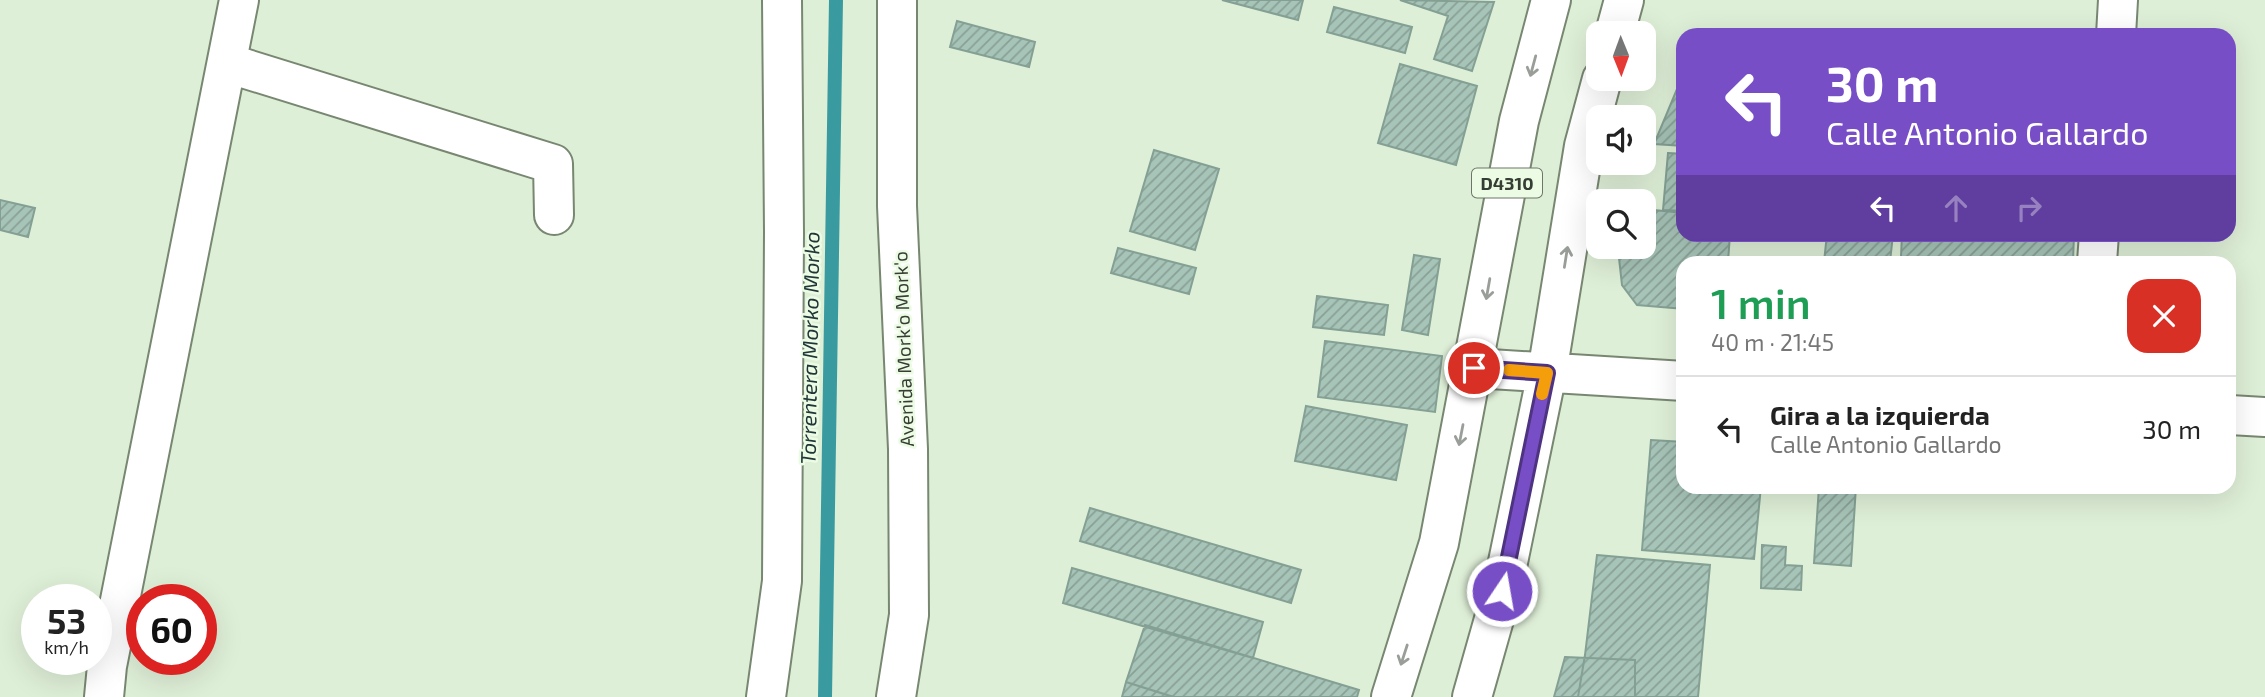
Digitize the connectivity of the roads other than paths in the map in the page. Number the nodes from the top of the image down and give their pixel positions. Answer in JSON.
{"nodes":[{"id":1,"x":239,"y":0,"type":"edge"},
{"id":2,"x":782,"y":0,"type":"edge"},
{"id":3,"x":897,"y":0,"type":"edge"},
{"id":4,"x":1551,"y":0,"type":"edge"},
{"id":5,"x":1624,"y":0,"type":"edge"},
{"id":6,"x":2118,"y":0,"type":"edge"},
{"id":7,"x":1618,"y":21,"type":"edge"},
{"id":8,"x":2116,"y":28,"type":"edge"},
{"id":9,"x":227,"y":63,"type":"junction"},
{"id":10,"x":1599,"y":91,"type":"edge"},
{"id":11,"x":554,"y":215,"type":"dead end"},
{"id":12,"x":1474,"y":368,"type":"junction"},
{"id":13,"x":1547,"y":373,"type":"junction"},
{"id":14,"x":1676,"y":381,"type":"edge"},
{"id":15,"x":2236,"y":415,"type":"edge"},
{"id":16,"x":2265,"y":417,"type":"edge"},
{"id":17,"x":104,"y":697,"type":"edge"},
{"id":18,"x":766,"y":697,"type":"edge"},
{"id":19,"x":896,"y":697,"type":"edge"},
{"id":20,"x":1391,"y":697,"type":"edge"},
{"id":21,"x":1472,"y":697,"type":"edge"}],
"edges":[{"from":1,"to":9,"type":"street"},
{"from":2,"to":18,"type":"street"},
{"from":3,"to":19,"type":"street","name":"Avenida Mork'o Mork'o"},
{"from":4,"to":12,"type":"street","number":"D4310","one_way":true},
{"from":5,"to":7,"type":"street"},
{"from":6,"to":8,"type":"street"},
{"from":9,"to":11,"type":"street"},
{"from":9,"to":17,"type":"street"},
{"from":13,"to":10,"type":"street","one_way":true},
{"from":12,"to":13,"type":"street"},
{"from":12,"to":20,"type":"street","number":"D4310","one_way":true},
{"from":13,"to":14,"type":"street"},
{"from":13,"to":21,"type":"street"},
{"from":15,"to":16,"type":"street"}]}
